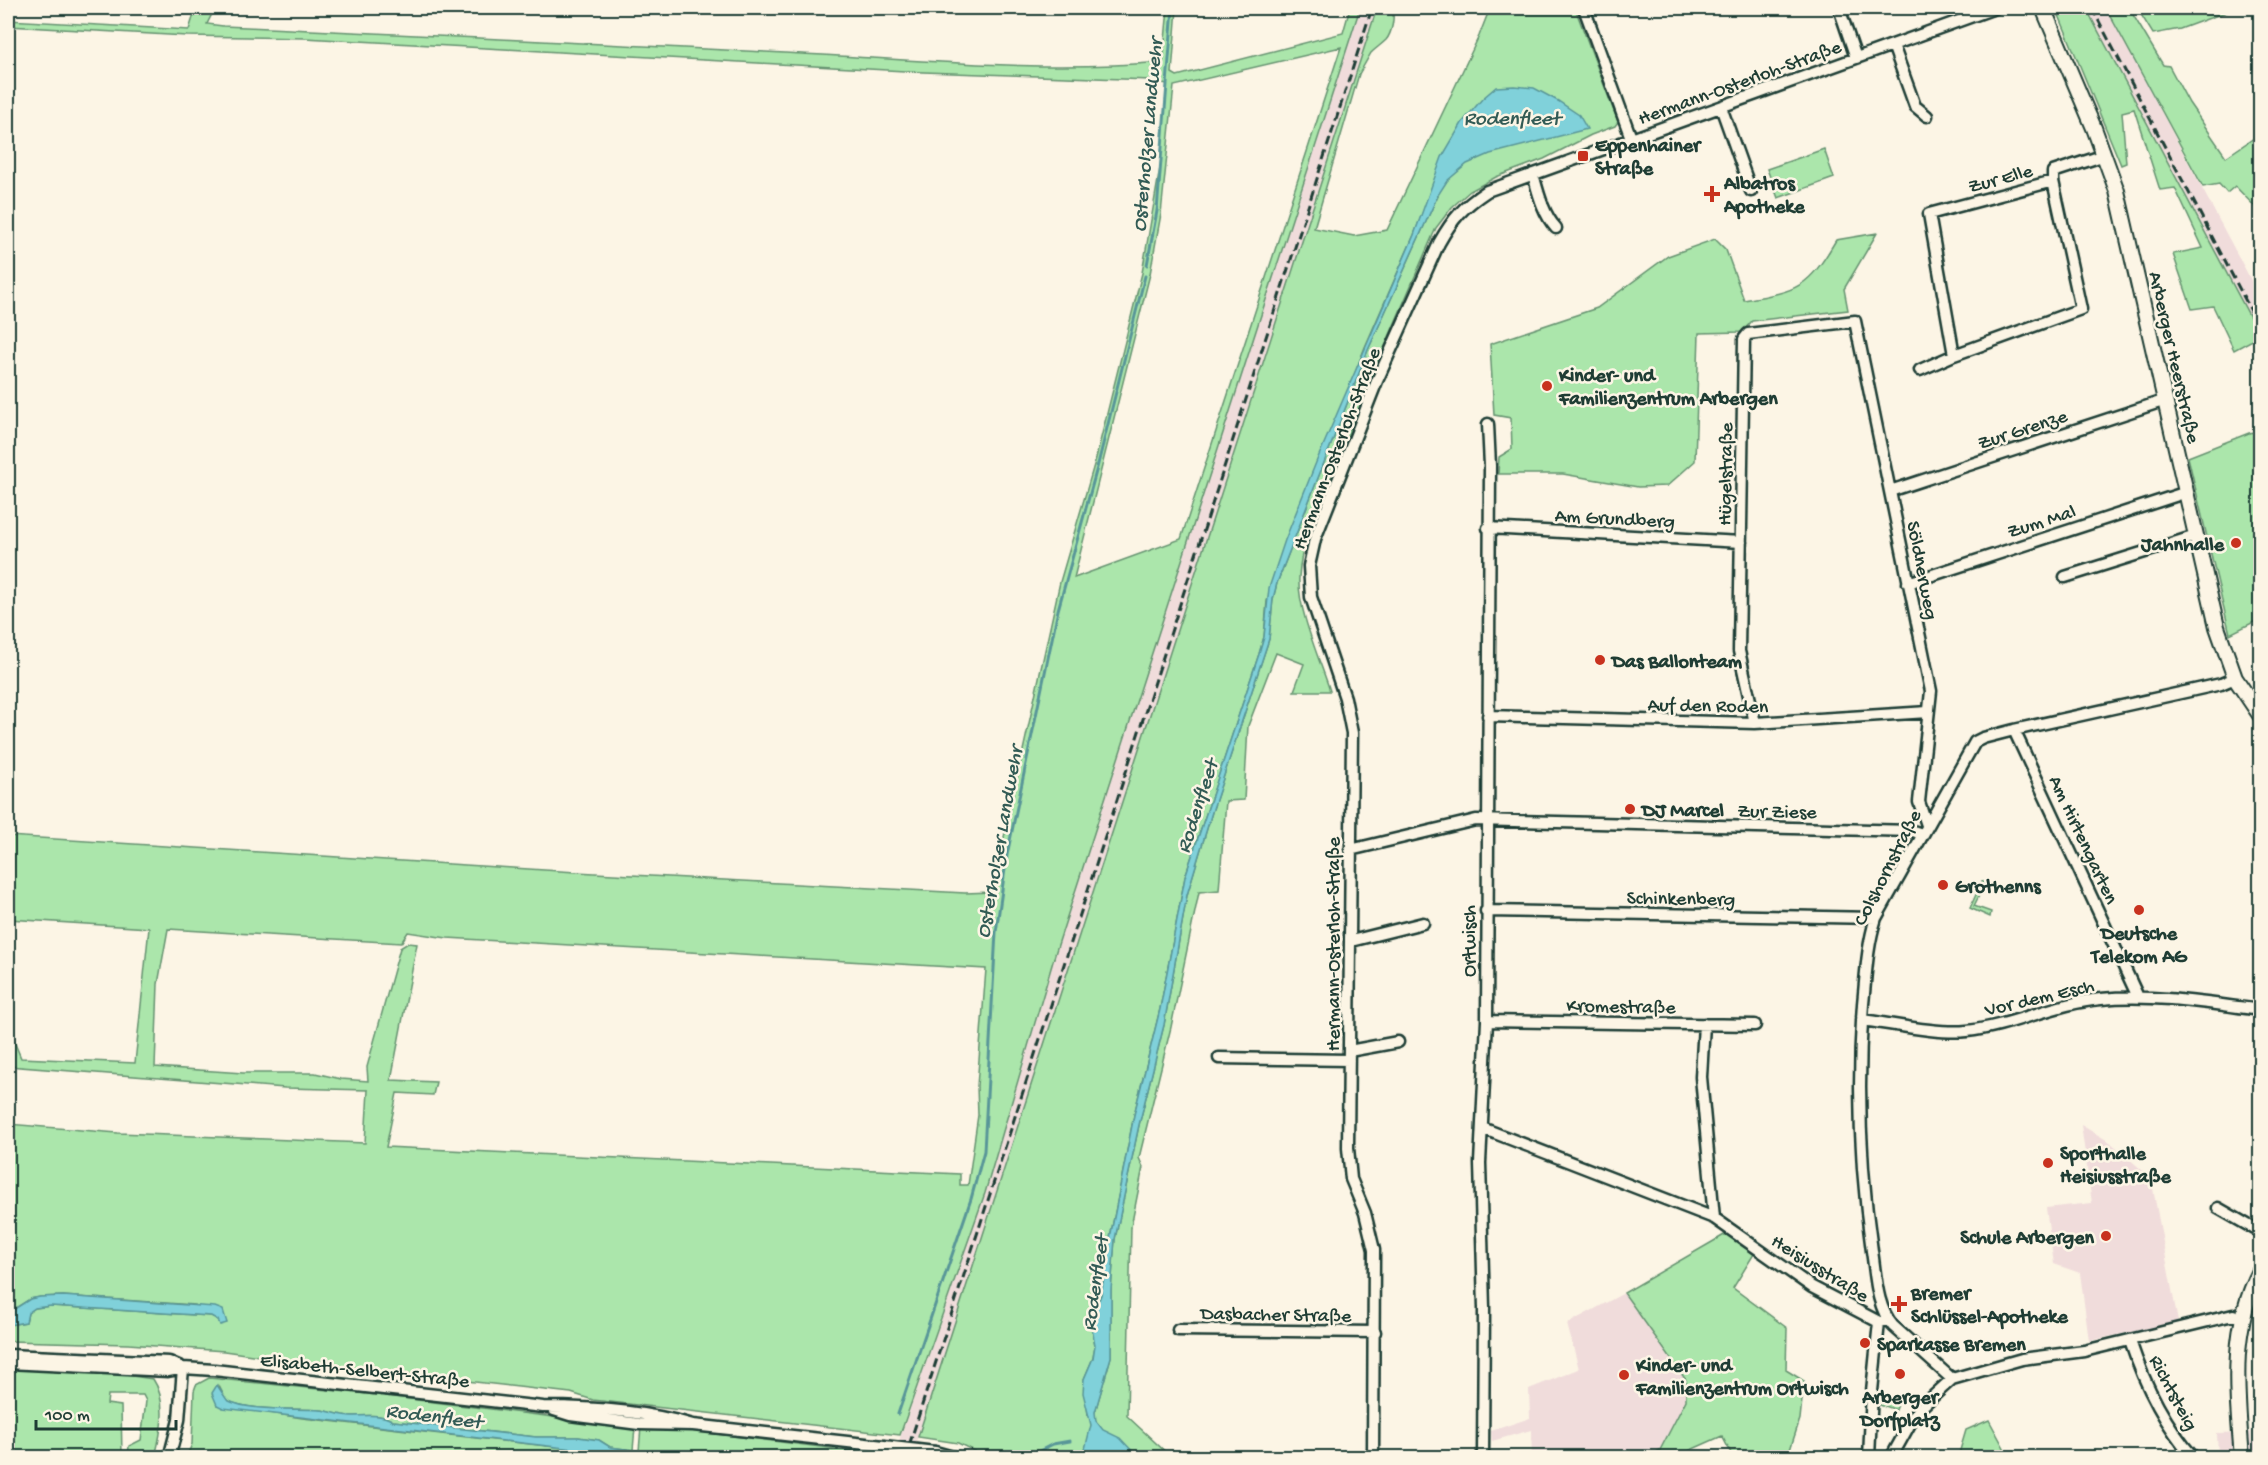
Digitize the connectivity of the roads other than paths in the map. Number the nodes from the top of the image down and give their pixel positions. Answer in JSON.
{"nodes":[{"id":1,"x":1584,"y":8,"type":"edge"},
{"id":2,"x":1839,"y":8,"type":"edge"},
{"id":3,"x":1995,"y":8,"type":"edge"},
{"id":4,"x":2043,"y":8,"type":"edge"},
{"id":5,"x":1893,"y":45,"type":"junction"},
{"id":6,"x":1856,"y":58,"type":"junction"},
{"id":7,"x":1721,"y":107,"type":"junction"},
{"id":8,"x":1927,"y":116,"type":"dead end"},
{"id":9,"x":1631,"y":138,"type":"junction"},
{"id":10,"x":2104,"y":155,"type":"junction"},
{"id":11,"x":1533,"y":174,"type":"junction"},
{"id":12,"x":2053,"y":181,"type":"junction"},
{"id":13,"x":1751,"y":191,"type":"dead end"},
{"id":14,"x":1557,"y":228,"type":"dead end"},
{"id":15,"x":1855,"y":321,"type":"joint"},
{"id":16,"x":1954,"y":355,"type":"junction"},
{"id":17,"x":1920,"y":369,"type":"dead end"},
{"id":18,"x":2166,"y":400,"type":"junction"},
{"id":19,"x":1488,"y":424,"type":"dead end"},
{"id":20,"x":1890,"y":491,"type":"junction"},
{"id":21,"x":2187,"y":492,"type":"junction"},
{"id":22,"x":1488,"y":528,"type":"junction"},
{"id":23,"x":2196,"y":536,"type":"junction"},
{"id":24,"x":1741,"y":542,"type":"junction"},
{"id":25,"x":2066,"y":577,"type":"dead end"},
{"id":26,"x":1908,"y":583,"type":"junction"},
{"id":27,"x":2235,"y":678,"type":"junction"},
{"id":28,"x":1928,"y":712,"type":"junction"},
{"id":29,"x":1488,"y":716,"type":"junction"},
{"id":30,"x":2260,"y":716,"type":"edge"},
{"id":31,"x":1755,"y":723,"type":"junction"},
{"id":32,"x":2014,"y":730,"type":"junction"},
{"id":33,"x":1486,"y":821,"type":"junction"},
{"id":34,"x":1925,"y":830,"type":"junction"},
{"id":35,"x":1350,"y":850,"type":"junction"},
{"id":36,"x":1486,"y":911,"type":"junction"},
{"id":37,"x":1876,"y":918,"type":"junction"},
{"id":38,"x":1423,"y":923,"type":"dead end"},
{"id":39,"x":1351,"y":941,"type":"junction"},
{"id":40,"x":2138,"y":997,"type":"junction"},
{"id":41,"x":2260,"y":1010,"type":"edge"},
{"id":42,"x":1862,"y":1020,"type":"junction"},
{"id":43,"x":1487,"y":1021,"type":"junction"},
{"id":44,"x":1704,"y":1024,"type":"junction"},
{"id":45,"x":1755,"y":1025,"type":"dead end"},
{"id":46,"x":1398,"y":1042,"type":"dead end"},
{"id":47,"x":1349,"y":1055,"type":"junction"},
{"id":48,"x":1218,"y":1058,"type":"dead end"},
{"id":49,"x":1482,"y":1128,"type":"junction"},
{"id":50,"x":2218,"y":1208,"type":"dead end"},
{"id":51,"x":1714,"y":1218,"type":"junction"},
{"id":52,"x":2260,"y":1232,"type":"edge"},
{"id":53,"x":2260,"y":1271,"type":"edge"},
{"id":54,"x":2242,"y":1318,"type":"junction"},
{"id":55,"x":1883,"y":1321,"type":"junction"},
{"id":56,"x":1178,"y":1330,"type":"dead end"},
{"id":57,"x":1375,"y":1332,"type":"junction"},
{"id":58,"x":2130,"y":1341,"type":"junction"},
{"id":59,"x":8,"y":1355,"type":"edge"},
{"id":60,"x":8,"y":1363,"type":"edge"},
{"id":61,"x":183,"y":1368,"type":"junction"},
{"id":62,"x":1952,"y":1379,"type":"junction"},
{"id":63,"x":170,"y":1458,"type":"edge"},
{"id":64,"x":957,"y":1458,"type":"edge"},
{"id":65,"x":1373,"y":1458,"type":"edge"},
{"id":66,"x":1483,"y":1458,"type":"edge"},
{"id":67,"x":1869,"y":1458,"type":"edge"},
{"id":68,"x":1891,"y":1458,"type":"edge"},
{"id":69,"x":2194,"y":1458,"type":"edge"},
{"id":70,"x":2242,"y":1458,"type":"edge"}],
"edges":[{"from":1,"to":9,"type":"street"},
{"from":2,"to":6,"type":"street"},
{"from":3,"to":5,"type":"street","name":"Hermann-Osterloh-Straße"},
{"from":4,"to":10,"type":"main road","name":"Arberger Heerstraße"},
{"from":5,"to":6,"type":"street","name":"Hermann-Osterloh-Straße"},
{"from":5,"to":8,"type":"street"},
{"from":6,"to":7,"type":"street","name":"Hermann-Osterloh-Straße"},
{"from":7,"to":9,"type":"street","name":"Hermann-Osterloh-Straße"},
{"from":7,"to":13,"type":"street"},
{"from":9,"to":11,"type":"street","name":"Hermann-Osterloh-Straße"},
{"from":10,"to":12,"type":"street","name":"Zur Elle"},
{"from":10,"to":18,"type":"main road","name":"Arberger Heerstraße"},
{"from":11,"to":14,"type":"street"},
{"from":11,"to":35,"type":"street","name":"Hermann-Osterloh-Straße"},
{"from":12,"to":16,"type":"street"},
{"from":12,"to":16,"type":"street","name":"Zur Elle"},
{"from":15,"to":20,"type":"street","name":"Söldnerweg"},
{"from":15,"to":24,"type":"street","name":"Hügelstraße"},
{"from":16,"to":17,"type":"street"},
{"from":18,"to":20,"type":"street","name":"Zur Grenze"},
{"from":18,"to":21,"type":"main road","name":"Arberger Heerstraße"},
{"from":19,"to":22,"type":"street","name":"Ortwisch"},
{"from":20,"to":26,"type":"street","name":"Söldnerweg"},
{"from":21,"to":23,"type":"main road","name":"Arberger Heerstraße"},
{"from":21,"to":26,"type":"street","name":"Zum Mal"},
{"from":22,"to":24,"type":"street","name":"Am Grundberg"},
{"from":22,"to":29,"type":"street","name":"Ortwisch"},
{"from":23,"to":25,"type":"street"},
{"from":23,"to":27,"type":"main road","name":"Arberger Heerstraße"},
{"from":24,"to":31,"type":"street","name":"Hügelstraße"},
{"from":26,"to":28,"type":"street","name":"Söldnerweg"},
{"from":27,"to":30,"type":"main road","name":"Arberger Heerstraße"},
{"from":27,"to":32,"type":"street","name":"Colshornstraße"},
{"from":28,"to":31,"type":"street","name":"Auf den Roden"},
{"from":28,"to":34,"type":"street","name":"Söldnerweg"},
{"from":29,"to":31,"type":"street","name":"Auf den Roden"},
{"from":29,"to":33,"type":"street","name":"Ortwisch"},
{"from":32,"to":34,"type":"street","name":"Colshornstraße"},
{"from":32,"to":40,"type":"street","name":"Am Hirtengarten"},
{"from":33,"to":34,"type":"street","name":"Zur Ziese"},
{"from":33,"to":35,"type":"street","name":"Zur Ziese"},
{"from":33,"to":36,"type":"street","name":"Ortwisch"},
{"from":34,"to":37,"type":"street","name":"Colshornstraße"},
{"from":35,"to":39,"type":"street","name":"Hermann-Osterloh-Straße"},
{"from":36,"to":37,"type":"street","name":"Schinkenberg"},
{"from":36,"to":43,"type":"street","name":"Ortwisch"},
{"from":37,"to":42,"type":"street","name":"Colshornstraße"},
{"from":38,"to":39,"type":"street"},
{"from":39,"to":47,"type":"street","name":"Hermann-Osterloh-Straße"},
{"from":40,"to":41,"type":"street","name":"Vor dem Esch"},
{"from":40,"to":42,"type":"street","name":"Vor dem Esch"},
{"from":42,"to":55,"type":"street","name":"Colshornstraße"},
{"from":43,"to":44,"type":"street","name":"Kromestraße"},
{"from":43,"to":49,"type":"street","name":"Ortwisch"},
{"from":44,"to":45,"type":"street","name":"Kromestraße"},
{"from":44,"to":51,"type":"street"},
{"from":46,"to":47,"type":"street"},
{"from":47,"to":48,"type":"street"},
{"from":47,"to":57,"type":"street","name":"Hermann-Osterloh-Straße"},
{"from":49,"to":51,"type":"street","name":"Heisiusstraße"},
{"from":49,"to":66,"type":"street","name":"Ortwisch"},
{"from":50,"to":52,"type":"street"},
{"from":51,"to":55,"type":"street","name":"Heisiusstraße"},
{"from":53,"to":54,"type":"main road"},
{"from":54,"to":58,"type":"street"},
{"from":54,"to":70,"type":"main road"},
{"from":55,"to":62,"type":"street","name":"Heisiusstraße"},
{"from":55,"to":67,"type":"street","name":"Colshornstraße"},
{"from":56,"to":57,"type":"street","name":"Dasbacher Straße"},
{"from":57,"to":65,"type":"street","name":"Hermann-Osterloh-Straße"},
{"from":58,"to":62,"type":"street"},
{"from":58,"to":69,"type":"street","name":"Richtsteig"},
{"from":59,"to":61,"type":"street","name":"Elisabeth-Selbert-Straße"},
{"from":60,"to":61,"type":"street","name":"Elisabeth-Selbert-Straße"},
{"from":61,"to":63,"type":"street"},
{"from":61,"to":64,"type":"street","name":"Elisabeth-Selbert-Straße","bridge":true},
{"from":62,"to":68,"type":"street"}]}
